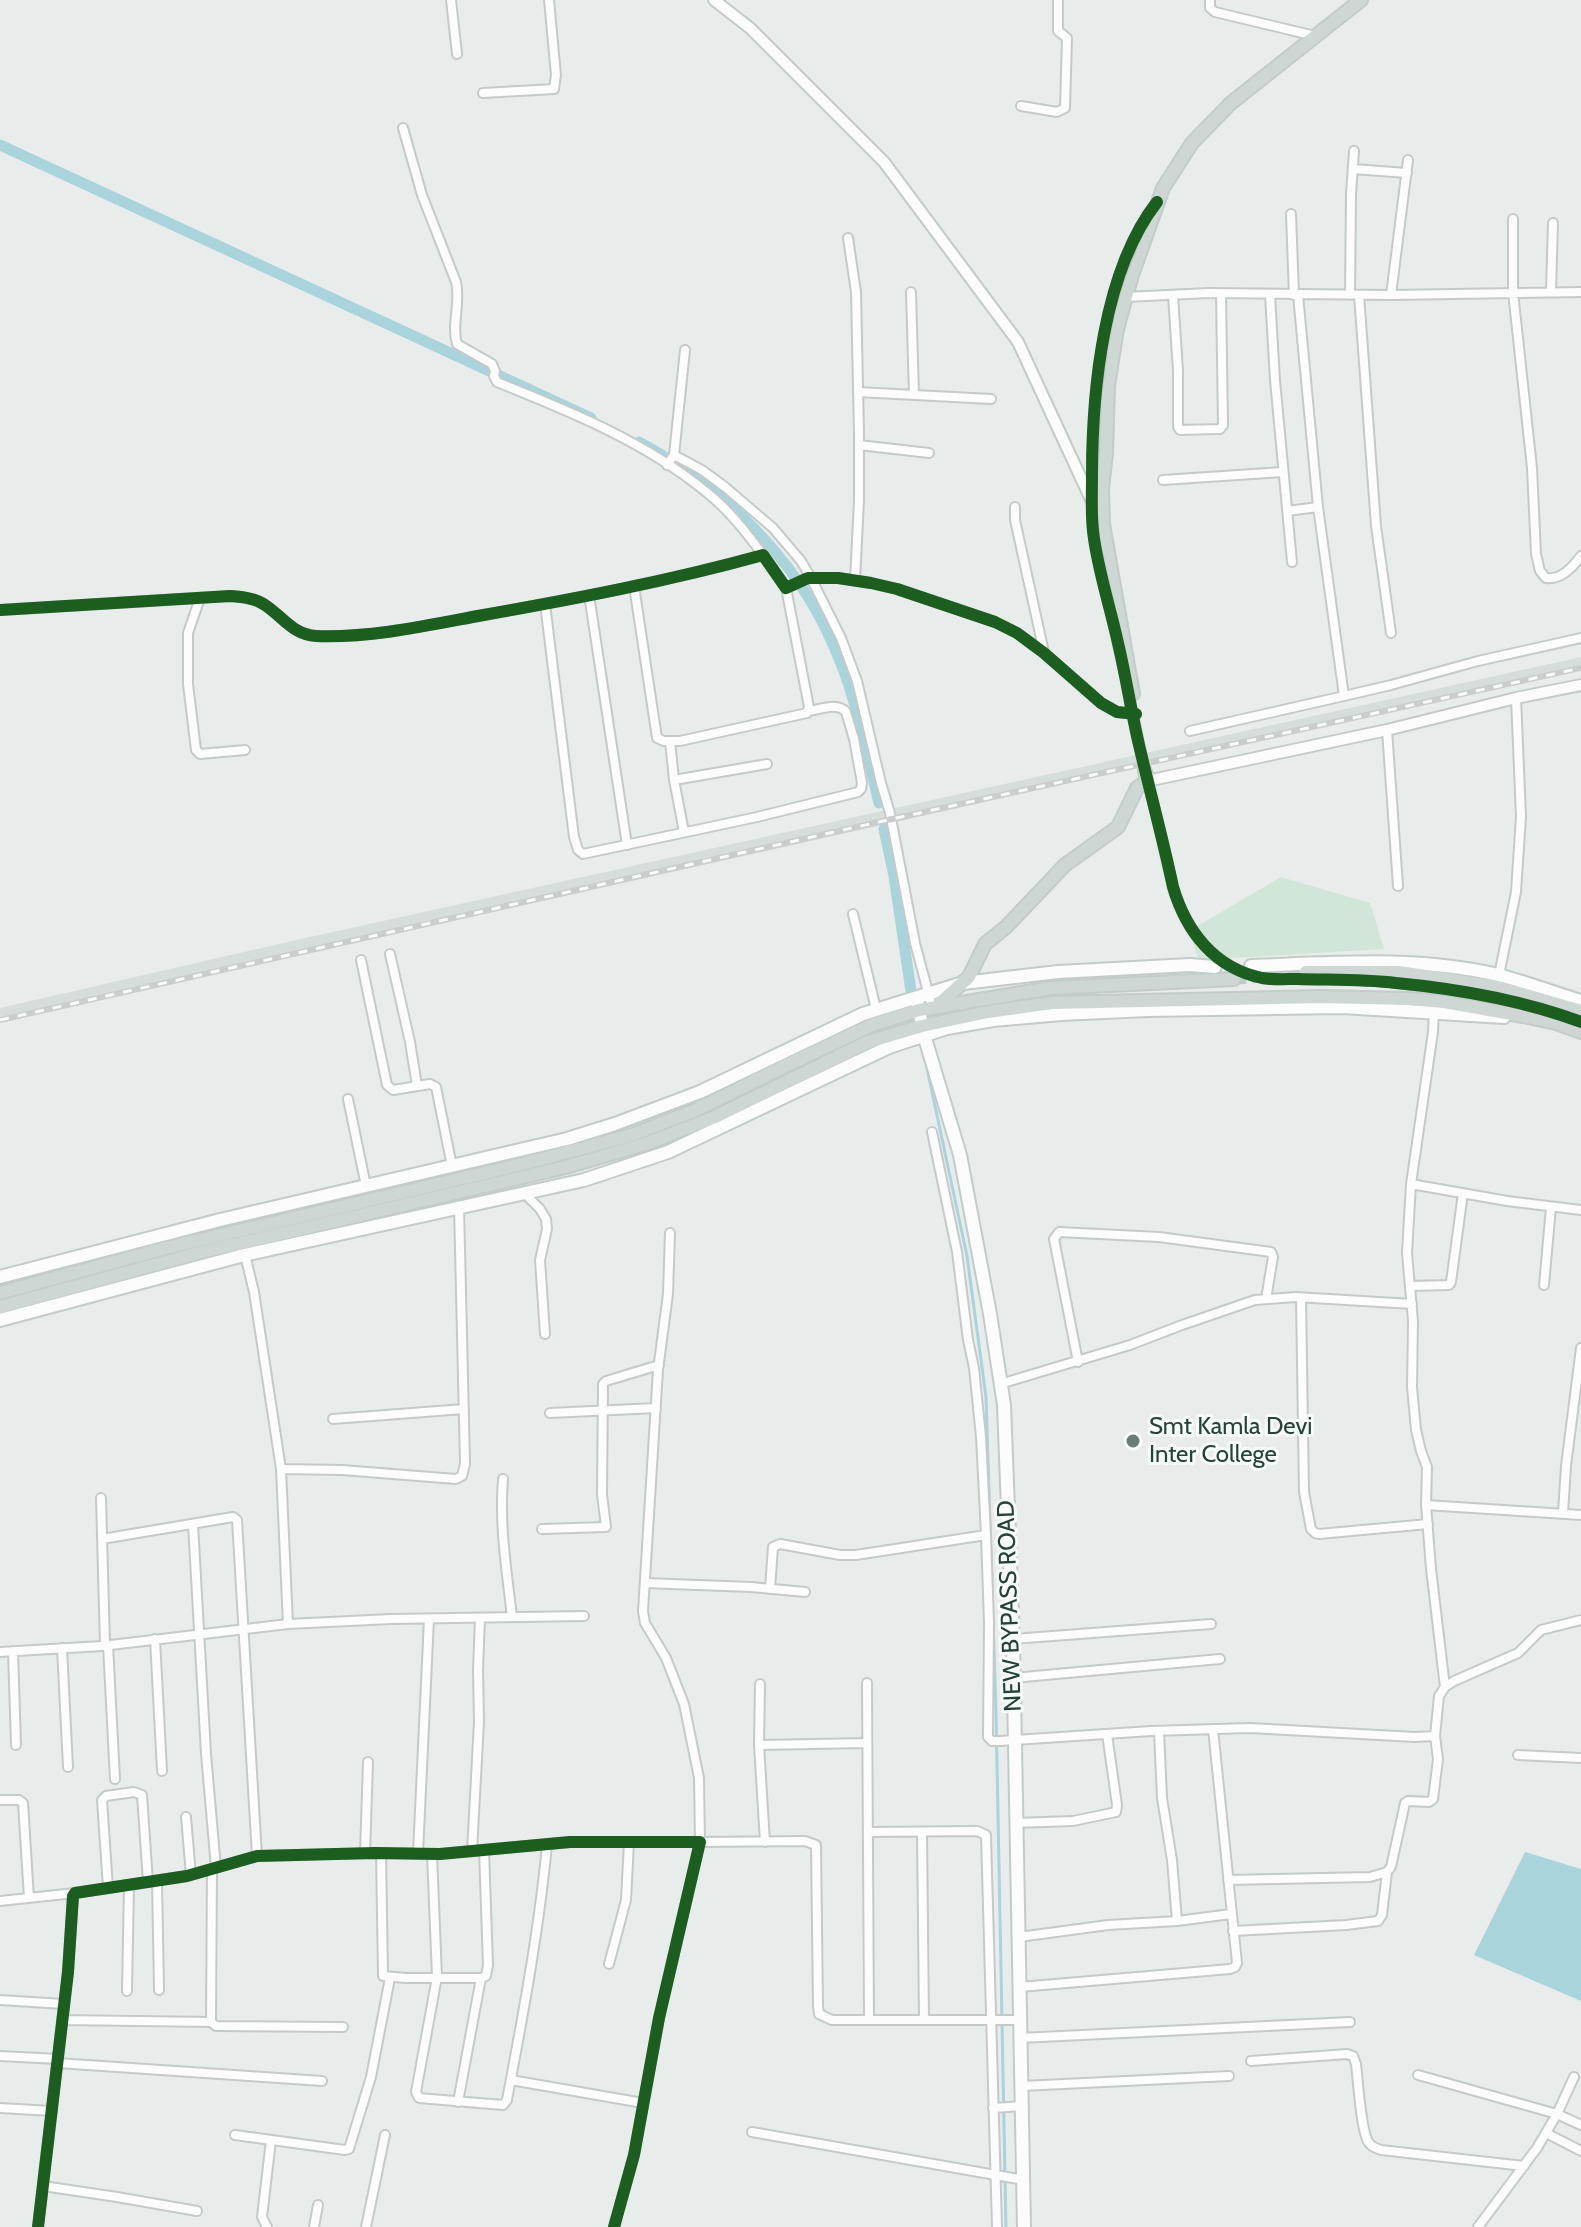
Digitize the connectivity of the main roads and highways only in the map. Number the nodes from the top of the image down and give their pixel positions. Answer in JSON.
{"nodes":[{"id":1,"x":1361,"y":0,"type":"edge"},
{"id":2,"x":1251,"y":966,"type":"dead end"},
{"id":3,"x":1215,"y":967,"type":"dead end"},
{"id":4,"x":1306,"y":972,"type":"tunnel mouth"},
{"id":5,"x":1234,"y":979,"type":"tunnel mouth"},
{"id":6,"x":963,"y":983,"type":"junction"},
{"id":7,"x":922,"y":994,"type":"junction"},
{"id":8,"x":1581,"y":1001,"type":"edge"},
{"id":9,"x":929,"y":1008,"type":"junction"},
{"id":10,"x":1581,"y":1011,"type":"edge"},
{"id":11,"x":1523,"y":1016,"type":"junction"},
{"id":12,"x":923,"y":1030,"type":"junction"},
{"id":13,"x":1581,"y":1032,"type":"edge"},
{"id":14,"x":0,"y":1277,"type":"edge"},
{"id":15,"x":0,"y":1293,"type":"edge"},
{"id":16,"x":0,"y":1307,"type":"edge"},
{"id":17,"x":0,"y":1320,"type":"edge"},
{"id":18,"x":1024,"y":2227,"type":"edge"}],
"edges":[{"from":1,"to":6,"type":"main road"},
{"from":2,"to":8,"type":"main road"},
{"from":3,"to":6,"type":"main road"},
{"from":4,"to":10,"type":"main road"},
{"from":5,"to":9,"type":"main road"},
{"from":6,"to":7,"type":"main road"},
{"from":6,"to":9,"type":"main road"},
{"from":7,"to":9,"type":"main road","name":"NEW BYPASS ROAD"},
{"from":7,"to":14,"type":"main road"},
{"from":9,"to":12,"type":"main road","name":"NEW BYPASS ROAD"},
{"from":9,"to":15,"type":"main road"},
{"from":11,"to":12,"type":"main road"},
{"from":11,"to":12,"type":"main road"},
{"from":11,"to":13,"type":"main road"},
{"from":12,"to":16,"type":"main road"},
{"from":12,"to":17,"type":"main road"},
{"from":12,"to":18,"type":"main road","name":"NEW BYPASS ROAD"}]}
